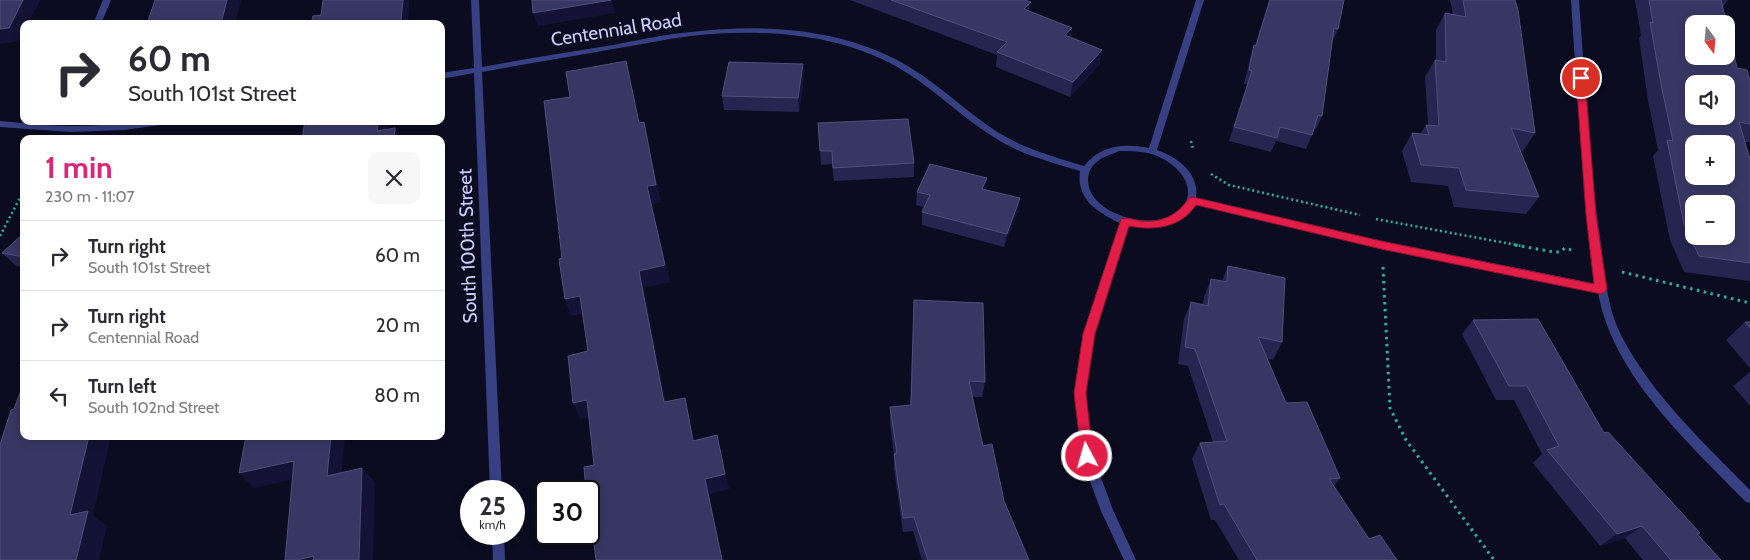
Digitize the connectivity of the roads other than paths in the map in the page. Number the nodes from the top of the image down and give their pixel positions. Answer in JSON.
{"nodes":[{"id":1,"x":107,"y":0,"type":"edge"},
{"id":2,"x":475,"y":0,"type":"edge"},
{"id":3,"x":1200,"y":0,"type":"edge"},
{"id":4,"x":1575,"y":0,"type":"edge"},
{"id":5,"x":100,"y":20,"type":"edge"},
{"id":6,"x":479,"y":69,"type":"junction"},
{"id":7,"x":445,"y":75,"type":"edge"},
{"id":8,"x":0,"y":124,"type":"edge"},
{"id":9,"x":20,"y":124,"type":"edge"},
{"id":10,"x":46,"y":125,"type":"edge"},
{"id":11,"x":132,"y":125,"type":"edge"},
{"id":12,"x":1152,"y":151,"type":"junction"},
{"id":13,"x":1084,"y":169,"type":"junction"},
{"id":14,"x":1193,"y":200,"type":"junction"},
{"id":15,"x":1125,"y":222,"type":"junction"},
{"id":16,"x":1601,"y":289,"type":"junction"},
{"id":17,"x":496,"y":480,"type":"edge"},
{"id":18,"x":1750,"y":498,"type":"edge"},
{"id":19,"x":498,"y":545,"type":"edge"},
{"id":20,"x":499,"y":560,"type":"edge"},
{"id":21,"x":1130,"y":560,"type":"edge"}],
"edges":[{"from":1,"to":5,"type":"street"},
{"from":2,"to":6,"type":"street","name":"South 100th Street"},
{"from":3,"to":12,"type":"street"},
{"from":4,"to":16,"type":"street"},
{"from":6,"to":7,"type":"street","name":"Centennial Road"},
{"from":6,"to":13,"type":"street","name":"Centennial Road"},
{"from":6,"to":17,"type":"street","name":"South 100th Street"},
{"from":8,"to":9,"type":"street"},
{"from":10,"to":11,"type":"street"},
{"from":12,"to":13,"type":"street"},
{"from":12,"to":14,"type":"street"},
{"from":13,"to":15,"type":"street"},
{"from":14,"to":15,"type":"street"},
{"from":14,"to":16,"type":"street"},
{"from":15,"to":21,"type":"street"},
{"from":16,"to":18,"type":"street"},
{"from":19,"to":20,"type":"street"}]}
